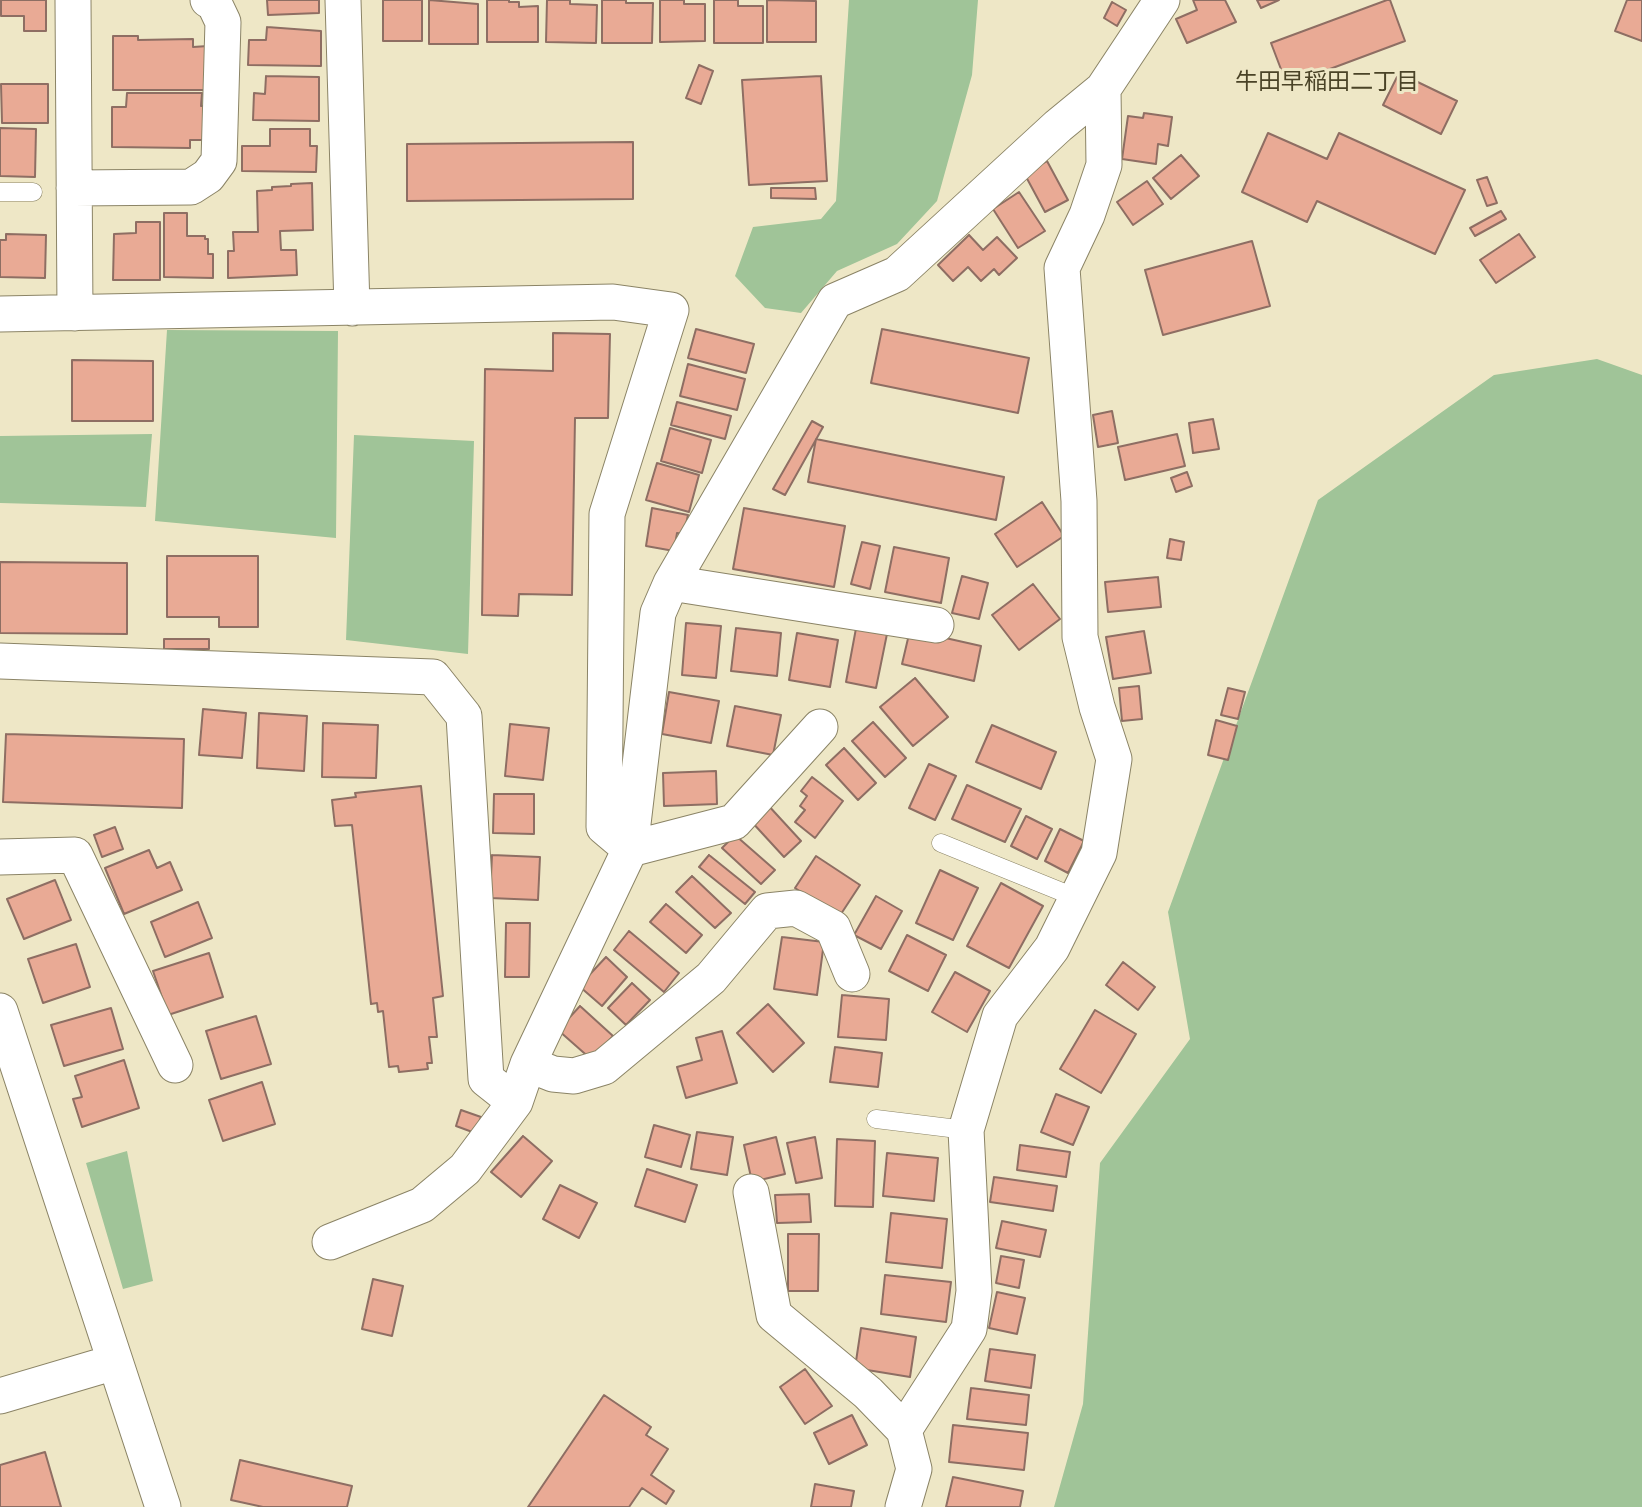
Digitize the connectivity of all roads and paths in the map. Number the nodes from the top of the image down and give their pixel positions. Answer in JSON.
{"nodes":[{"id":1,"x":73,"y":0,"type":"edge"},
{"id":2,"x":208,"y":0,"type":"edge"},
{"id":3,"x":343,"y":0,"type":"edge"},
{"id":4,"x":1162,"y":0,"type":"edge"},
{"id":5,"x":1103,"y":89,"type":"junction"},
{"id":6,"x":74,"y":188,"type":"junction"},
{"id":7,"x":0,"y":192,"type":"edge"},
{"id":8,"x":33,"y":192,"type":"dead end"},
{"id":9,"x":352,"y":308,"type":"junction"},
{"id":10,"x":75,"y":313,"type":"junction"},
{"id":11,"x":0,"y":314,"type":"edge"},
{"id":12,"x":671,"y":583,"type":"junction"},
{"id":13,"x":936,"y":625,"type":"dead end"},
{"id":14,"x":0,"y":661,"type":"edge"},
{"id":15,"x":820,"y":727,"type":"dead end"},
{"id":16,"x":941,"y":843,"type":"dead end"},
{"id":17,"x":630,"y":849,"type":"junction"},
{"id":18,"x":0,"y":857,"type":"edge"},
{"id":19,"x":1077,"y":898,"type":"junction"},
{"id":20,"x":852,"y":974,"type":"dead end"},
{"id":21,"x":0,"y":1011,"type":"edge"},
{"id":22,"x":528,"y":1064,"type":"junction"},
{"id":23,"x":175,"y":1065,"type":"dead end"},
{"id":24,"x":515,"y":1102,"type":"junction"},
{"id":25,"x":876,"y":1119,"type":"dead end"},
{"id":26,"x":966,"y":1130,"type":"junction"},
{"id":27,"x":751,"y":1192,"type":"dead end"},
{"id":28,"x":330,"y":1242,"type":"dead end"},
{"id":29,"x":115,"y":1362,"type":"junction"},
{"id":30,"x":0,"y":1396,"type":"edge"},
{"id":31,"x":904,"y":1430,"type":"junction"},
{"id":32,"x":163,"y":1507,"type":"edge"},
{"id":33,"x":903,"y":1507,"type":"edge"}],
"edges":[{"from":1,"to":6,"type":"street"},
{"from":2,"to":6,"type":"street"},
{"from":3,"to":9,"type":"street"},
{"from":4,"to":5,"type":"street"},
{"from":5,"to":12,"type":"street"},
{"from":5,"to":19,"type":"street"},
{"from":6,"to":10,"type":"street"},
{"from":7,"to":8,"type":"lane"},
{"from":9,"to":10,"type":"street"},
{"from":9,"to":17,"type":"street"},
{"from":10,"to":11,"type":"street"},
{"from":12,"to":13,"type":"street"},
{"from":12,"to":17,"type":"street"},
{"from":14,"to":24,"type":"street"},
{"from":15,"to":17,"type":"street"},
{"from":16,"to":19,"type":"lane"},
{"from":17,"to":22,"type":"street"},
{"from":18,"to":23,"type":"street"},
{"from":19,"to":26,"type":"street"},
{"from":20,"to":22,"type":"street"},
{"from":21,"to":29,"type":"street"},
{"from":22,"to":24,"type":"street"},
{"from":24,"to":28,"type":"street"},
{"from":25,"to":26,"type":"lane"},
{"from":26,"to":31,"type":"street"},
{"from":27,"to":31,"type":"street"},
{"from":29,"to":30,"type":"street"},
{"from":29,"to":32,"type":"street"},
{"from":31,"to":33,"type":"street"}]}
